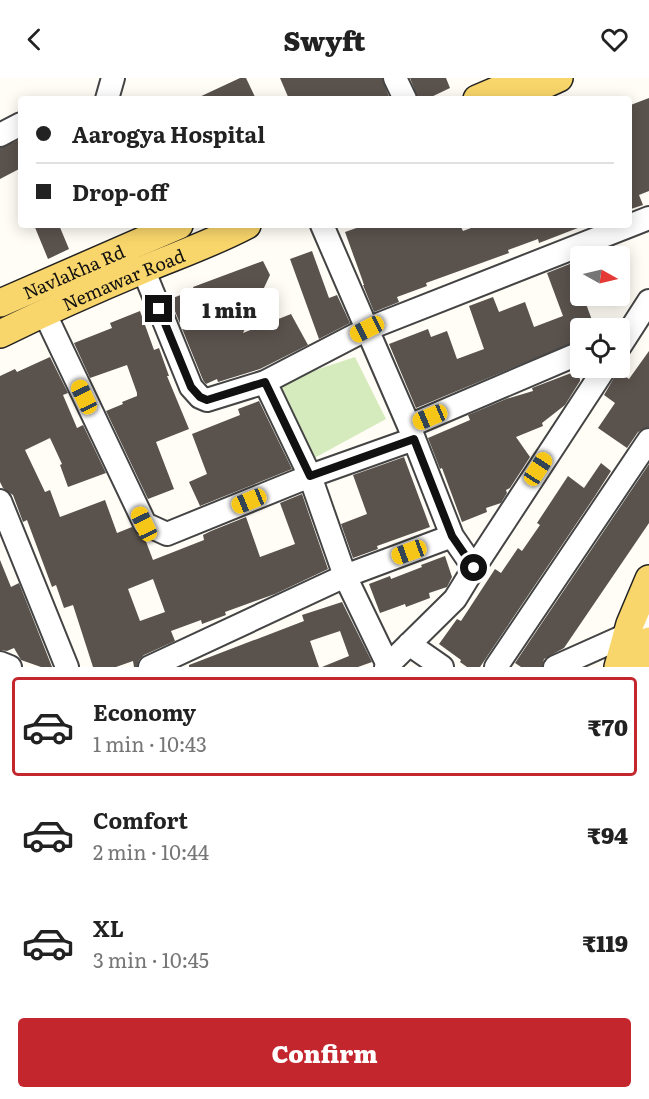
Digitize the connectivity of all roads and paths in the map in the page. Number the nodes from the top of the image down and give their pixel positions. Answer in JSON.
{"nodes":[{"id":1,"x":113,"y":78,"type":"edge"},
{"id":2,"x":395,"y":78,"type":"edge"},
{"id":3,"x":526,"y":78,"type":"edge"},
{"id":4,"x":559,"y":78,"type":"edge"},
{"id":5,"x":108,"y":96,"type":"edge"},
{"id":6,"x":404,"y":96,"type":"edge"},
{"id":7,"x":484,"y":96,"type":"edge"},
{"id":8,"x":520,"y":96,"type":"edge"},
{"id":9,"x":18,"y":126,"type":"edge"},
{"id":10,"x":0,"y":135,"type":"edge"},
{"id":11,"x":649,"y":218,"type":"edge"},
{"id":12,"x":632,"y":225,"type":"edge"},
{"id":13,"x":163,"y":228,"type":"edge"},
{"id":14,"x":241,"y":228,"type":"edge"},
{"id":15,"x":323,"y":228,"type":"edge"},
{"id":16,"x":624,"y":228,"type":"edge"},
{"id":17,"x":142,"y":232,"type":"edge"},
{"id":18,"x":143,"y":269,"type":"junction"},
{"id":19,"x":649,"y":301,"type":"edge"},
{"id":20,"x":0,"y":303,"type":"edge"},
{"id":21,"x":44,"y":312,"type":"junction"},
{"id":22,"x":630,"y":327,"type":"edge"},
{"id":23,"x":367,"y":329,"type":"junction"},
{"id":24,"x":0,"y":334,"type":"edge"},
{"id":25,"x":570,"y":358,"type":"edge"},
{"id":26,"x":598,"y":378,"type":"edge"},
{"id":27,"x":265,"y":382,"type":"junction"},
{"id":28,"x":411,"y":432,"type":"junction"},
{"id":29,"x":649,"y":440,"type":"edge"},
{"id":30,"x":310,"y":476,"type":"junction"},
{"id":31,"x":0,"y":501,"type":"edge"},
{"id":32,"x":452,"y":536,"type":"junction"},
{"id":33,"x":474,"y":568,"type":"junction"},
{"id":34,"x":345,"y":576,"type":"junction"},
{"id":35,"x":649,"y":579,"type":"edge"},
{"id":36,"x":641,"y":634,"type":"edge"},
{"id":37,"x":409,"y":644,"type":"junction"},
{"id":38,"x":0,"y":663,"type":"edge"},
{"id":39,"x":387,"y":666,"type":"edge"},
{"id":40,"x":10,"y":667,"type":"edge"},
{"id":41,"x":67,"y":667,"type":"edge"},
{"id":42,"x":150,"y":667,"type":"edge"},
{"id":43,"x":442,"y":667,"type":"edge"},
{"id":44,"x":496,"y":667,"type":"edge"},
{"id":45,"x":555,"y":667,"type":"edge"},
{"id":46,"x":618,"y":667,"type":"edge"},
{"id":47,"x":642,"y":667,"type":"edge"}],
"edges":[{"from":1,"to":5,"type":"street"},
{"from":2,"to":6,"type":"street"},
{"from":3,"to":7,"type":"main road"},
{"from":4,"to":8,"type":"main road"},
{"from":9,"to":10,"type":"street"},
{"from":11,"to":12,"type":"street"},
{"from":13,"to":17,"type":"main road","name":"Navlakha Rd"},
{"from":14,"to":18,"type":"main road","name":"Nemawar Road"},
{"from":15,"to":23,"type":"street"},
{"from":16,"to":23,"type":"street"},
{"from":17,"to":20,"type":"main road","name":"Navlakha Rd"},
{"from":18,"to":21,"type":"main road","name":"Nemawar Road"},
{"from":18,"to":27,"type":"street"},
{"from":19,"to":22,"type":"street"},
{"from":21,"to":24,"type":"main road","name":"Nemawar Road"},
{"from":21,"to":30,"type":"street"},
{"from":23,"to":27,"type":"street"},
{"from":23,"to":28,"type":"street"},
{"from":25,"to":28,"type":"street"},
{"from":26,"to":33,"type":"street"},
{"from":27,"to":30,"type":"street"},
{"from":28,"to":30,"type":"street"},
{"from":28,"to":32,"type":"street"},
{"from":29,"to":44,"type":"street"},
{"from":30,"to":34,"type":"street"},
{"from":31,"to":41,"type":"street"},
{"from":32,"to":33,"type":"street"},
{"from":32,"to":34,"type":"street"},
{"from":33,"to":37,"type":"street"},
{"from":34,"to":39,"type":"street"},
{"from":34,"to":42,"type":"street"},
{"from":35,"to":36,"type":"main road"},
{"from":36,"to":45,"type":"street"},
{"from":36,"to":46,"type":"main road"},
{"from":36,"to":47,"type":"main road"},
{"from":37,"to":39,"type":"street"},
{"from":37,"to":43,"type":"street"},
{"from":38,"to":40,"type":"street"}]}
